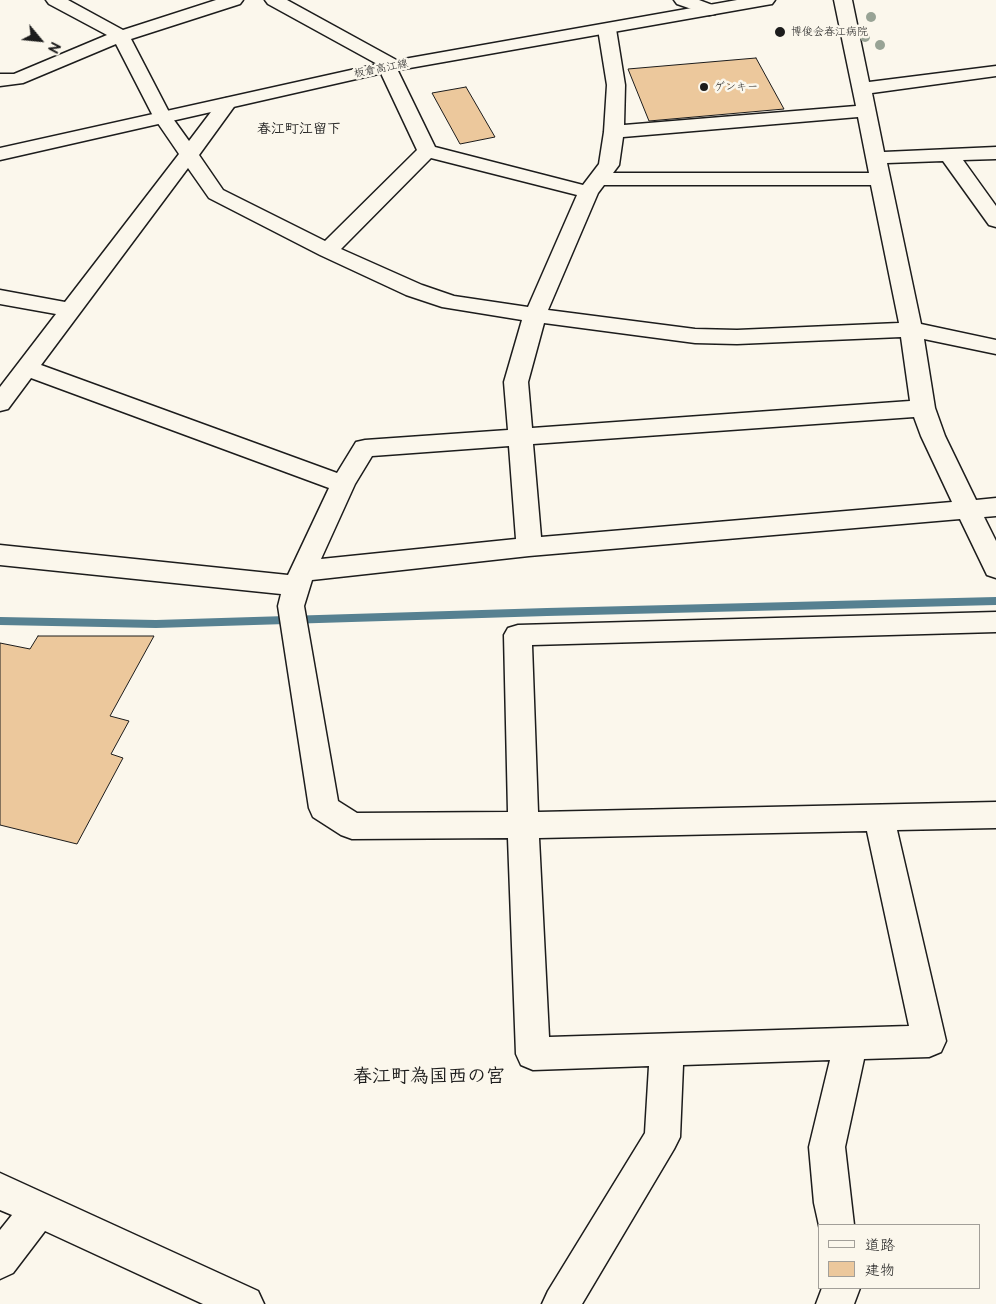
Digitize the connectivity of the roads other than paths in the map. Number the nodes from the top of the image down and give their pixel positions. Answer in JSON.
{"nodes":[{"id":1,"x":55,"y":0,"type":"edge"},
{"id":2,"x":234,"y":0,"type":"edge"},
{"id":3,"x":274,"y":0,"type":"edge"},
{"id":4,"x":683,"y":0,"type":"edge"},
{"id":5,"x":766,"y":0,"type":"edge"},
{"id":6,"x":844,"y":0,"type":"edge"},
{"id":7,"x":709,"y":10,"type":"junction"},
{"id":8,"x":607,"y":29,"type":"junction"},
{"id":9,"x":121,"y":36,"type":"junction"},
{"id":10,"x":391,"y":67,"type":"junction"},
{"id":11,"x":996,"y":72,"type":"edge"},
{"id":12,"x":0,"y":80,"type":"edge"},
{"id":13,"x":862,"y":89,"type":"junction"},
{"id":14,"x":227,"y":104,"type":"junction"},
{"id":15,"x":866,"y":111,"type":"junction"},
{"id":16,"x":162,"y":116,"type":"junction"},
{"id":17,"x":614,"y":132,"type":"junction"},
{"id":18,"x":427,"y":151,"type":"junction"},
{"id":19,"x":996,"y":153,"type":"edge"},
{"id":20,"x":0,"y":154,"type":"edge"},
{"id":21,"x":189,"y":155,"type":"junction"},
{"id":22,"x":949,"y":155,"type":"junction"},
{"id":23,"x":878,"y":168,"type":"junction"},
{"id":24,"x":593,"y":185,"type":"junction"},
{"id":25,"x":996,"y":221,"type":"edge"},
{"id":26,"x":327,"y":251,"type":"junction"},
{"id":27,"x":0,"y":297,"type":"edge"},
{"id":28,"x":71,"y":310,"type":"junction"},
{"id":29,"x":535,"y":315,"type":"junction"},
{"id":30,"x":911,"y":329,"type":"junction"},
{"id":31,"x":996,"y":347,"type":"edge"},
{"id":32,"x":26,"y":368,"type":"junction"},
{"id":33,"x":0,"y":403,"type":"edge"},
{"id":34,"x":923,"y":408,"type":"junction"},
{"id":35,"x":520,"y":437,"type":"junction"},
{"id":36,"x":343,"y":484,"type":"junction"},
{"id":37,"x":996,"y":507,"type":"edge"},
{"id":38,"x":968,"y":509,"type":"junction"},
{"id":39,"x":529,"y":547,"type":"junction"},
{"id":40,"x":0,"y":555,"type":"edge"},
{"id":41,"x":996,"y":568,"type":"edge"},
{"id":42,"x":300,"y":578,"type":"junction"},
{"id":43,"x":996,"y":622,"type":"edge"},
{"id":44,"x":996,"y":815,"type":"edge"},
{"id":45,"x":879,"y":817,"type":"junction"},
{"id":46,"x":523,"y":825,"type":"junction"},
{"id":47,"x":850,"y":1044,"type":"junction"},
{"id":48,"x":667,"y":1050,"type":"junction"},
{"id":49,"x":0,"y":1191,"type":"edge"},
{"id":50,"x":39,"y":1209,"type":"junction"},
{"id":51,"x":836,"y":1224,"type":"edge"},
{"id":52,"x":0,"y":1260,"type":"edge"},
{"id":53,"x":841,"y":1289,"type":"edge"},
{"id":54,"x":245,"y":1304,"type":"edge"},
{"id":55,"x":561,"y":1304,"type":"edge"},
{"id":56,"x":835,"y":1304,"type":"edge"}],
"edges":[{"from":1,"to":9,"type":"street"},
{"from":2,"to":9,"type":"street"},
{"from":3,"to":10,"type":"street"},
{"from":4,"to":7,"type":"street"},
{"from":5,"to":7,"type":"street","name":"板倉高江線"},
{"from":6,"to":13,"type":"street"},
{"from":7,"to":8,"type":"street","name":"板倉高江線"},
{"from":8,"to":10,"type":"street","name":"板倉高江線"},
{"from":8,"to":17,"type":"street"},
{"from":9,"to":12,"type":"street"},
{"from":9,"to":16,"type":"street"},
{"from":10,"to":14,"type":"street","name":"板倉高江線"},
{"from":10,"to":18,"type":"street"},
{"from":11,"to":13,"type":"street"},
{"from":13,"to":15,"type":"street"},
{"from":14,"to":16,"type":"street","name":"板倉高江線"},
{"from":14,"to":21,"type":"street"},
{"from":15,"to":17,"type":"street"},
{"from":15,"to":23,"type":"street"},
{"from":16,"to":20,"type":"street","name":"板倉高江線"},
{"from":16,"to":21,"type":"street"},
{"from":17,"to":24,"type":"street"},
{"from":18,"to":24,"type":"street"},
{"from":18,"to":26,"type":"street"},
{"from":19,"to":22,"type":"street"},
{"from":21,"to":26,"type":"street"},
{"from":21,"to":28,"type":"street"},
{"from":22,"to":23,"type":"street"},
{"from":22,"to":25,"type":"street"},
{"from":23,"to":24,"type":"street"},
{"from":23,"to":30,"type":"street"},
{"from":24,"to":29,"type":"street"},
{"from":26,"to":29,"type":"street"},
{"from":27,"to":28,"type":"street"},
{"from":28,"to":32,"type":"street"},
{"from":29,"to":30,"type":"street"},
{"from":29,"to":35,"type":"street"},
{"from":30,"to":31,"type":"street"},
{"from":30,"to":34,"type":"street"},
{"from":32,"to":33,"type":"street"},
{"from":32,"to":36,"type":"street"},
{"from":34,"to":35,"type":"street"},
{"from":34,"to":38,"type":"street"},
{"from":35,"to":36,"type":"street"},
{"from":35,"to":39,"type":"street"},
{"from":36,"to":42,"type":"street"},
{"from":37,"to":38,"type":"street"},
{"from":38,"to":39,"type":"street"},
{"from":38,"to":41,"type":"street"},
{"from":39,"to":42,"type":"street"},
{"from":40,"to":42,"type":"street"},
{"from":42,"to":46,"type":"street"},
{"from":43,"to":46,"type":"street"},
{"from":44,"to":45,"type":"street"},
{"from":45,"to":46,"type":"street"},
{"from":45,"to":47,"type":"street"},
{"from":46,"to":48,"type":"street"},
{"from":47,"to":48,"type":"street"},
{"from":47,"to":51,"type":"street"},
{"from":48,"to":55,"type":"street"},
{"from":49,"to":50,"type":"street"},
{"from":50,"to":52,"type":"street"},
{"from":50,"to":54,"type":"street"},
{"from":53,"to":56,"type":"street"}]}
